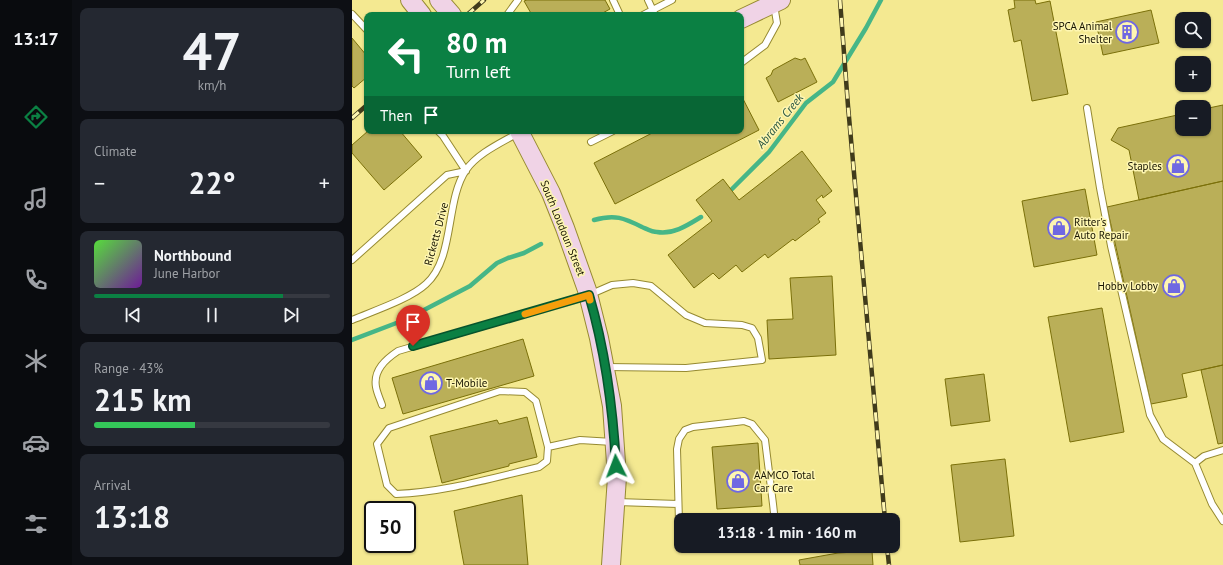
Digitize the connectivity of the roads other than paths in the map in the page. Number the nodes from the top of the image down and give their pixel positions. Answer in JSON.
{"nodes":[{"id":1,"x":440,"y":0,"type":"edge"},
{"id":2,"x":518,"y":0,"type":"edge"},
{"id":3,"x":612,"y":0,"type":"edge"},
{"id":4,"x":648,"y":0,"type":"edge"},
{"id":5,"x":672,"y":0,"type":"edge"},
{"id":6,"x":775,"y":1,"type":"edge"},
{"id":7,"x":450,"y":12,"type":"edge"},
{"id":8,"x":510,"y":12,"type":"edge"},
{"id":9,"x":618,"y":12,"type":"edge"},
{"id":10,"x":654,"y":12,"type":"edge"},
{"id":11,"x":655,"y":12,"type":"edge"},
{"id":12,"x":352,"y":14,"type":"edge"},
{"id":13,"x":744,"y":17,"type":"edge"},
{"id":14,"x":364,"y":27,"type":"edge"},
{"id":15,"x":744,"y":61,"type":"edge"},
{"id":16,"x":1087,"y":108,"type":"dead end"},
{"id":17,"x":441,"y":134,"type":"edge"},
{"id":18,"x":515,"y":134,"type":"edge"},
{"id":19,"x":522,"y":134,"type":"edge"},
{"id":20,"x":607,"y":134,"type":"edge"},
{"id":21,"x":591,"y":142,"type":"dead end"},
{"id":22,"x":466,"y":171,"type":"junction"},
{"id":23,"x":352,"y":260,"type":"edge"},
{"id":24,"x":589,"y":295,"type":"junction"},
{"id":25,"x":352,"y":320,"type":"edge"},
{"id":26,"x":605,"y":366,"type":"junction"},
{"id":27,"x":382,"y":405,"type":"dead end"},
{"id":28,"x":615,"y":442,"type":"junction"},
{"id":29,"x":548,"y":447,"type":"junction"},
{"id":30,"x":1223,"y":450,"type":"edge"},
{"id":31,"x":1196,"y":463,"type":"junction"},
{"id":32,"x":616,"y":502,"type":"junction"},
{"id":33,"x":678,"y":504,"type":"junction"},
{"id":34,"x":678,"y":513,"type":"edge"},
{"id":35,"x":774,"y":513,"type":"edge"},
{"id":36,"x":1223,"y":521,"type":"edge"},
{"id":37,"x":611,"y":565,"type":"edge"}],
"edges":[{"from":1,"to":7,"type":"main road"},
{"from":2,"to":8,"type":"lane"},
{"from":3,"to":9,"type":"lane"},
{"from":4,"to":10,"type":"lane"},
{"from":5,"to":11,"type":"lane"},
{"from":6,"to":13,"type":"main road"},
{"from":6,"to":15,"type":"lane"},
{"from":12,"to":14,"type":"lane"},
{"from":16,"to":31,"type":"lane"},
{"from":17,"to":22,"type":"lane"},
{"from":18,"to":22,"type":"lane","name":"Ricketts Drive"},
{"from":19,"to":24,"type":"main road","name":"South Loudoun Street"},
{"from":20,"to":21,"type":"lane"},
{"from":22,"to":23,"type":"lane"},
{"from":22,"to":25,"type":"lane","name":"Ricketts Drive"},
{"from":24,"to":26,"type":"main road","name":"South Loudoun Street"},
{"from":24,"to":26,"type":"lane"},
{"from":24,"to":27,"type":"lane"},
{"from":26,"to":28,"type":"main road","name":"South Loudoun Street"},
{"from":28,"to":29,"type":"lane"},
{"from":28,"to":32,"type":"main road","name":"South Loudoun Street"},
{"from":29,"to":29,"type":"lane"},
{"from":30,"to":31,"type":"lane"},
{"from":31,"to":36,"type":"lane"},
{"from":32,"to":33,"type":"lane"},
{"from":32,"to":37,"type":"main road","name":"South Loudoun Street"},
{"from":33,"to":34,"type":"lane"},
{"from":33,"to":35,"type":"lane"}]}
